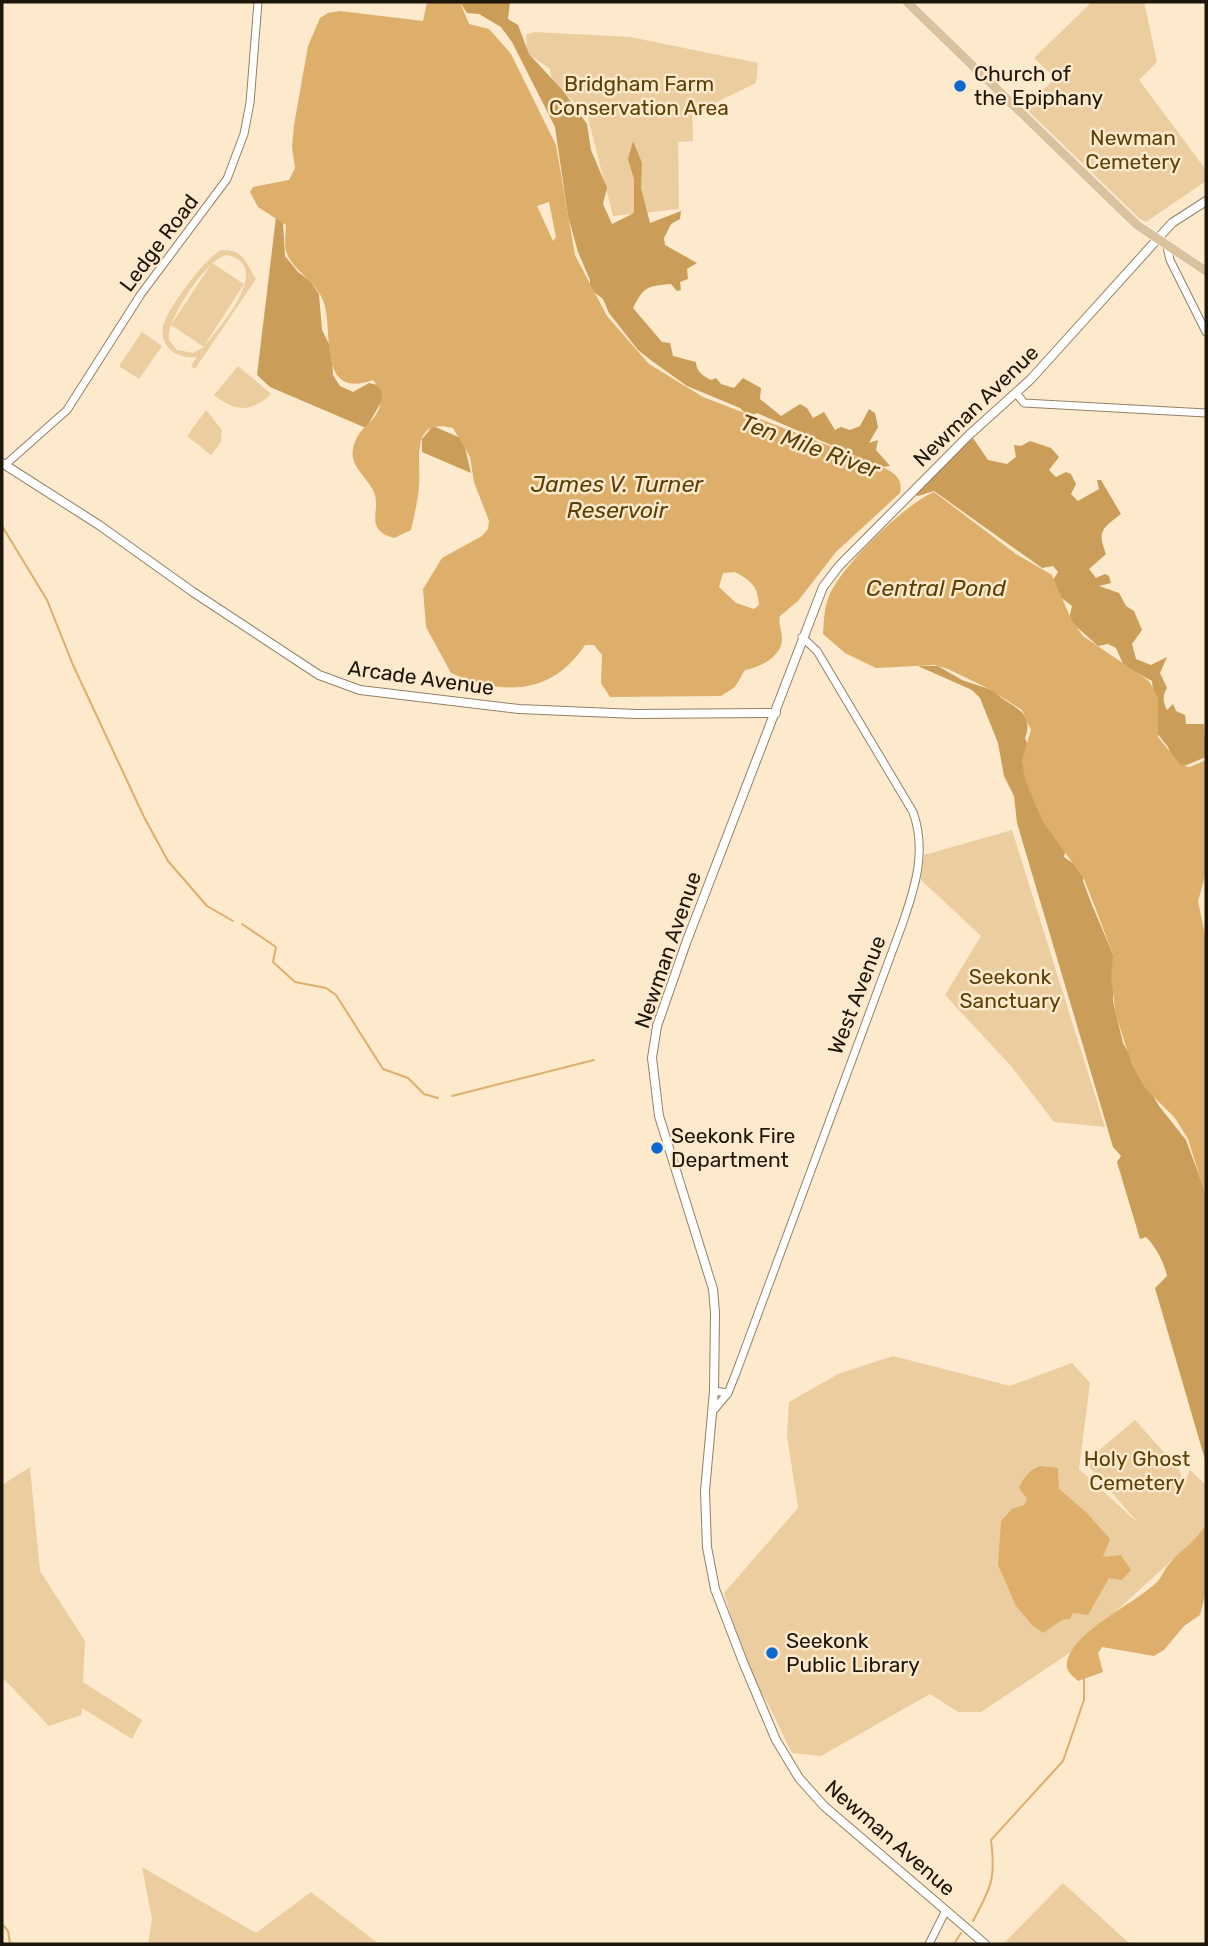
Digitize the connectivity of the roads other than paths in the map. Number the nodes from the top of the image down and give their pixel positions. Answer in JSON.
{"nodes":[{"id":1,"x":258,"y":2,"type":"edge"},
{"id":2,"x":907,"y":2,"type":"edge"},
{"id":3,"x":1206,"y":201,"type":"edge"},
{"id":4,"x":1158,"y":240,"type":"junction"},
{"id":5,"x":1167,"y":247,"type":"junction"},
{"id":6,"x":1206,"y":271,"type":"edge"},
{"id":7,"x":1206,"y":332,"type":"edge"},
{"id":8,"x":1016,"y":393,"type":"junction"},
{"id":9,"x":1206,"y":413,"type":"edge"},
{"id":10,"x":3,"y":464,"type":"edge"},
{"id":11,"x":802,"y":637,"type":"junction"},
{"id":12,"x":776,"y":713,"type":"junction"},
{"id":13,"x":733,"y":1382,"type":"junction"},
{"id":14,"x":714,"y":1388,"type":"junction"},
{"id":15,"x":728,"y":1393,"type":"junction"},
{"id":16,"x":713,"y":1412,"type":"junction"},
{"id":17,"x":946,"y":1910,"type":"junction"},
{"id":18,"x":929,"y":1944,"type":"edge"},
{"id":19,"x":985,"y":1944,"type":"edge"}],
"edges":[{"from":1,"to":10,"type":"street","name":"Ledge Road"},
{"from":2,"to":4,"type":"main road"},
{"from":3,"to":4,"type":"main road","name":"Newman Avenue"},
{"from":4,"to":5,"type":"main road"},
{"from":4,"to":8,"type":"main road","name":"Newman Avenue"},
{"from":5,"to":6,"type":"main road"},
{"from":5,"to":7,"type":"street"},
{"from":8,"to":9,"type":"street"},
{"from":8,"to":11,"type":"main road","name":"Newman Avenue"},
{"from":10,"to":12,"type":"main road","name":"Arcade Avenue"},
{"from":11,"to":12,"type":"main road","name":"Newman Avenue"},
{"from":11,"to":13,"type":"street","name":"West Avenue"},
{"from":12,"to":14,"type":"main road","name":"Newman Avenue"},
{"from":13,"to":14,"type":"street"},
{"from":13,"to":15,"type":"street","name":"West Avenue"},
{"from":14,"to":15,"type":"street"},
{"from":14,"to":16,"type":"main road","name":"Newman Avenue"},
{"from":15,"to":16,"type":"street","name":"West Avenue"},
{"from":16,"to":17,"type":"main road","name":"Newman Avenue"},
{"from":17,"to":18,"type":"street"},
{"from":17,"to":19,"type":"main road","name":"Newman Avenue"}]}
